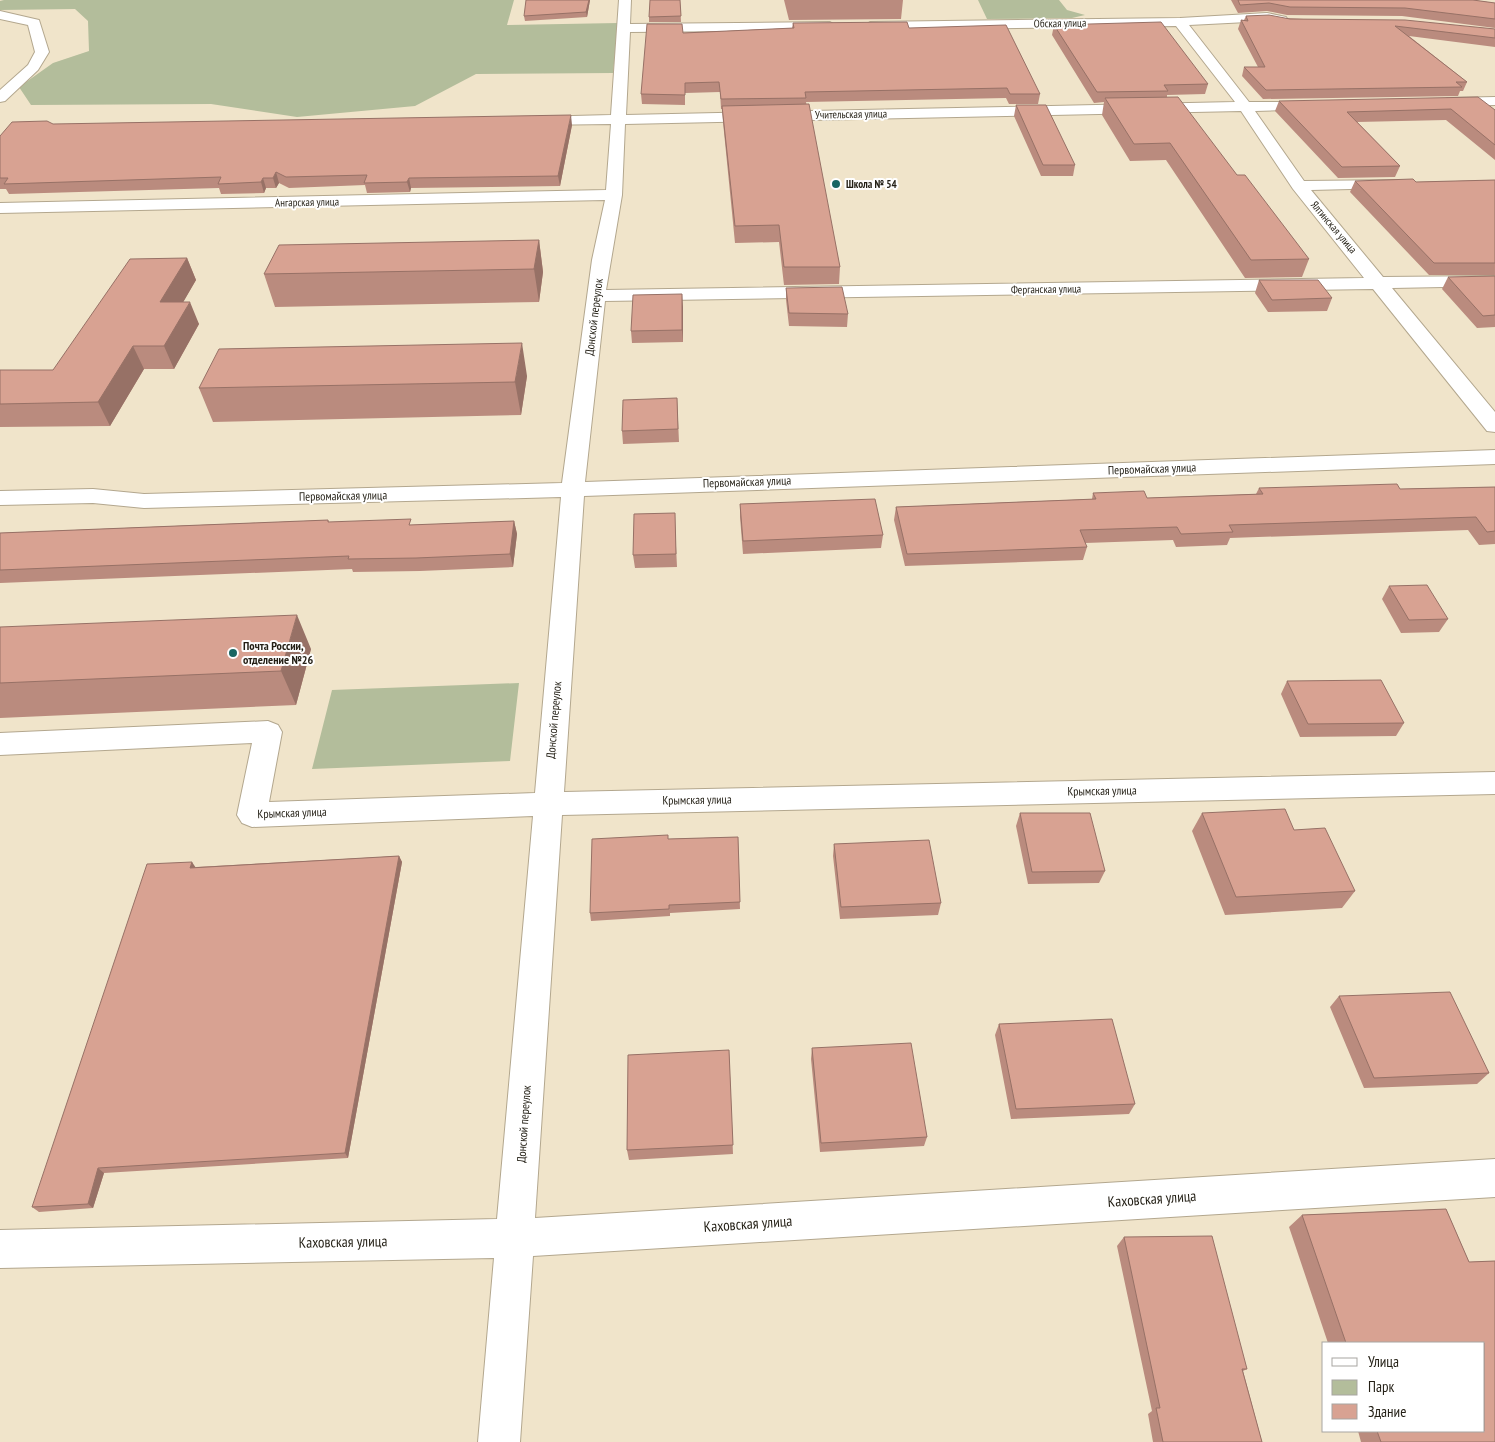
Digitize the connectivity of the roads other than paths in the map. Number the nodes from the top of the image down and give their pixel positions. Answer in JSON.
{"nodes":[{"id":1,"x":625,"y":0,"type":"edge"},
{"id":2,"x":1279,"y":6,"type":"edge"},
{"id":3,"x":0,"y":15,"type":"edge"},
{"id":4,"x":1267,"y":17,"type":"junction"},
{"id":5,"x":1296,"y":21,"type":"edge"},
{"id":6,"x":1180,"y":22,"type":"junction"},
{"id":7,"x":624,"y":28,"type":"junction"},
{"id":8,"x":0,"y":98,"type":"edge"},
{"id":9,"x":1495,"y":101,"type":"edge"},
{"id":10,"x":1435,"y":102,"type":"edge"},
{"id":11,"x":1325,"y":105,"type":"edge"},
{"id":12,"x":1245,"y":106,"type":"junction"},
{"id":13,"x":619,"y":119,"type":"junction"},
{"id":14,"x":521,"y":121,"type":"edge"},
{"id":15,"x":1407,"y":183,"type":"edge"},
{"id":16,"x":1299,"y":186,"type":"junction"},
{"id":17,"x":614,"y":195,"type":"junction"},
{"id":18,"x":0,"y":208,"type":"edge"},
{"id":19,"x":1495,"y":281,"type":"edge"},
{"id":20,"x":1380,"y":283,"type":"junction"},
{"id":21,"x":596,"y":296,"type":"junction"},
{"id":22,"x":1495,"y":426,"type":"edge"},
{"id":23,"x":1495,"y":457,"type":"edge"},
{"id":24,"x":573,"y":488,"type":"junction"},
{"id":25,"x":0,"y":498,"type":"edge"},
{"id":26,"x":0,"y":744,"type":"edge"},
{"id":27,"x":1495,"y":783,"type":"edge"},
{"id":28,"x":547,"y":804,"type":"junction"},
{"id":29,"x":1495,"y":1178,"type":"edge"},
{"id":30,"x":515,"y":1238,"type":"junction"},
{"id":31,"x":0,"y":1249,"type":"edge"},
{"id":32,"x":499,"y":1442,"type":"edge"}],
"edges":[{"from":1,"to":7,"type":"street","name":"Донской переулок"},
{"from":2,"to":4,"type":"street"},
{"from":3,"to":8,"type":"street"},
{"from":4,"to":5,"type":"street","name":"Обская улица"},
{"from":4,"to":6,"type":"street","name":"Обская улица"},
{"from":6,"to":7,"type":"street","name":"Обская улица"},
{"from":6,"to":12,"type":"street","name":"Ялтинская улица"},
{"from":7,"to":13,"type":"street","name":"Донской переулок"},
{"from":9,"to":10,"type":"street"},
{"from":11,"to":12,"type":"street","name":"Учительская улица"},
{"from":12,"to":13,"type":"street","name":"Учительская улица"},
{"from":12,"to":16,"type":"street","name":"Ялтинская улица"},
{"from":13,"to":14,"type":"street","name":"Учительская улица"},
{"from":13,"to":17,"type":"street","name":"Донской переулок"},
{"from":15,"to":16,"type":"street"},
{"from":16,"to":20,"type":"street","name":"Ялтинская улица"},
{"from":17,"to":18,"type":"street","name":"Ангарская улица"},
{"from":17,"to":21,"type":"street","name":"Донской переулок"},
{"from":19,"to":20,"type":"street","name":"Ферганская улица"},
{"from":20,"to":21,"type":"street","name":"Ферганская улица"},
{"from":20,"to":22,"type":"street","name":"Ялтинская улица"},
{"from":21,"to":24,"type":"street","name":"Донской переулок"},
{"from":23,"to":24,"type":"street","name":"Первомайская улица"},
{"from":24,"to":25,"type":"street","name":"Первомайская улица"},
{"from":24,"to":28,"type":"street","name":"Донской переулок"},
{"from":26,"to":28,"type":"street","name":"Крымская улица"},
{"from":27,"to":28,"type":"street","name":"Крымская улица"},
{"from":28,"to":30,"type":"street","name":"Донской переулок"},
{"from":29,"to":30,"type":"street","name":"Каховская улица"},
{"from":30,"to":31,"type":"street","name":"Каховская улица"},
{"from":30,"to":32,"type":"street","name":"Донской переулок"}]}
